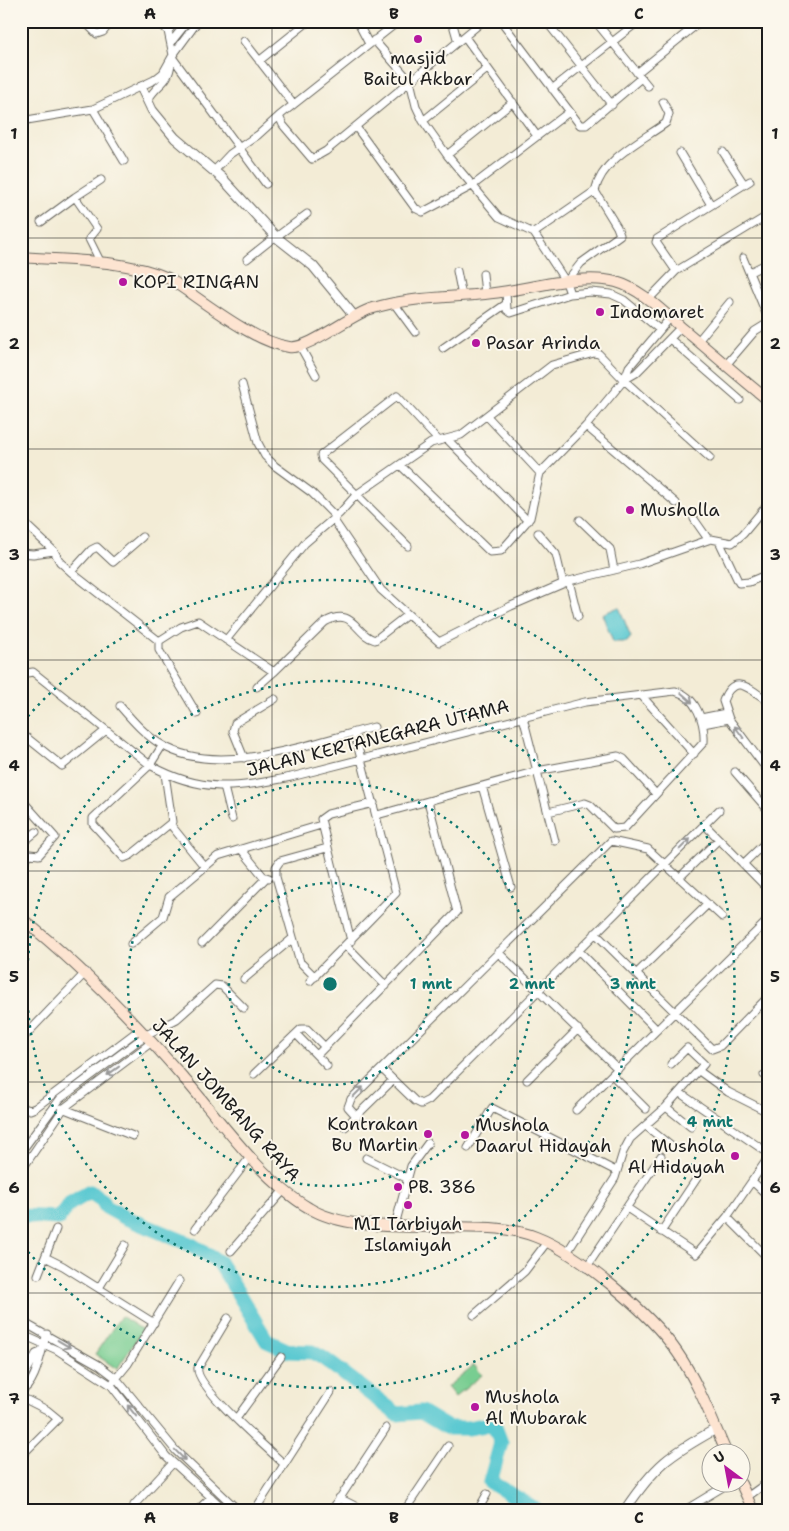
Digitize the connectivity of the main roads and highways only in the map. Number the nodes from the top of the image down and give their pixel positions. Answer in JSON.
{"nodes":[{"id":1,"x":21,"y":257,"type":"edge"},
{"id":2,"x":767,"y":397,"type":"edge"},
{"id":3,"x":21,"y":918,"type":"edge"},
{"id":4,"x":723,"y":1444,"type":"edge"},
{"id":5,"x":745,"y":1494,"type":"edge"},
{"id":6,"x":753,"y":1510,"type":"edge"}],
"edges":[{"from":1,"to":2,"type":"main road"},
{"from":3,"to":4,"type":"main road","name":"JALAN JOMBANG RAYA"},
{"from":5,"to":6,"type":"main road"}]}
